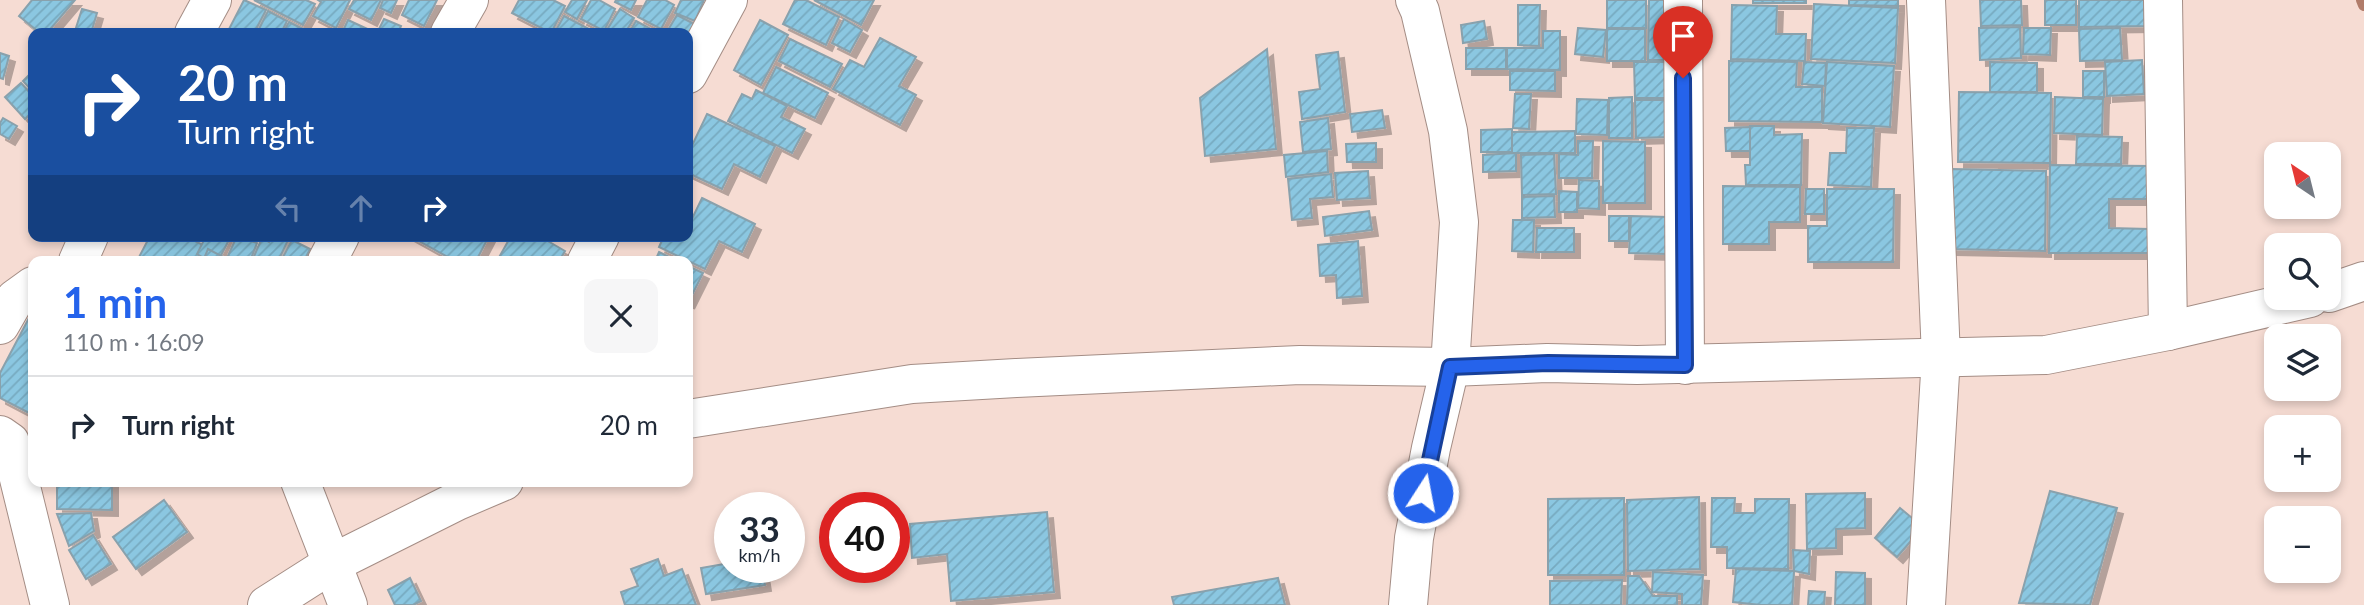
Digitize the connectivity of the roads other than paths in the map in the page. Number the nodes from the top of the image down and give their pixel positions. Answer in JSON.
{"nodes":[{"id":1,"x":212,"y":0,"type":"edge"},
{"id":2,"x":469,"y":0,"type":"edge"},
{"id":3,"x":728,"y":0,"type":"edge"},
{"id":4,"x":1683,"y":0,"type":"edge"},
{"id":5,"x":1926,"y":0,"type":"edge"},
{"id":6,"x":2163,"y":0,"type":"edge"},
{"id":7,"x":1424,"y":4,"type":"edge"},
{"id":8,"x":197,"y":28,"type":"edge"},
{"id":9,"x":453,"y":28,"type":"edge"},
{"id":10,"x":693,"y":66,"type":"edge"},
{"id":11,"x":2364,"y":282,"type":"edge"},
{"id":12,"x":2341,"y":289,"type":"edge"},
{"id":13,"x":28,"y":290,"type":"edge"},
{"id":14,"x":2264,"y":309,"type":"edge"},
{"id":15,"x":0,"y":325,"type":"edge"},
{"id":16,"x":2168,"y":331,"type":"junction"},
{"id":17,"x":1941,"y":357,"type":"junction"},
{"id":18,"x":1685,"y":365,"type":"junction"},
{"id":19,"x":1450,"y":367,"type":"junction"},
{"id":20,"x":693,"y":418,"type":"edge"},
{"id":21,"x":0,"y":435,"type":"edge"},
{"id":22,"x":302,"y":487,"type":"edge"},
{"id":23,"x":462,"y":491,"type":"edge"},
{"id":24,"x":333,"y":563,"type":"junction"},
{"id":25,"x":50,"y":605,"type":"edge"},
{"id":26,"x":267,"y":605,"type":"edge"},
{"id":27,"x":348,"y":605,"type":"edge"},
{"id":28,"x":1408,"y":605,"type":"edge"},
{"id":29,"x":1926,"y":605,"type":"edge"}],
"edges":[{"from":1,"to":8,"type":"street"},
{"from":2,"to":9,"type":"street"},
{"from":3,"to":10,"type":"street"},
{"from":4,"to":18,"type":"street"},
{"from":5,"to":17,"type":"street"},
{"from":6,"to":16,"type":"street"},
{"from":7,"to":19,"type":"street"},
{"from":11,"to":12,"type":"street"},
{"from":13,"to":15,"type":"street"},
{"from":14,"to":16,"type":"street"},
{"from":16,"to":17,"type":"street"},
{"from":17,"to":18,"type":"street"},
{"from":17,"to":29,"type":"street"},
{"from":18,"to":19,"type":"street"},
{"from":19,"to":20,"type":"street"},
{"from":19,"to":28,"type":"street"},
{"from":21,"to":25,"type":"street"},
{"from":22,"to":24,"type":"street"},
{"from":23,"to":24,"type":"street"},
{"from":24,"to":26,"type":"street"},
{"from":24,"to":27,"type":"street"}]}
